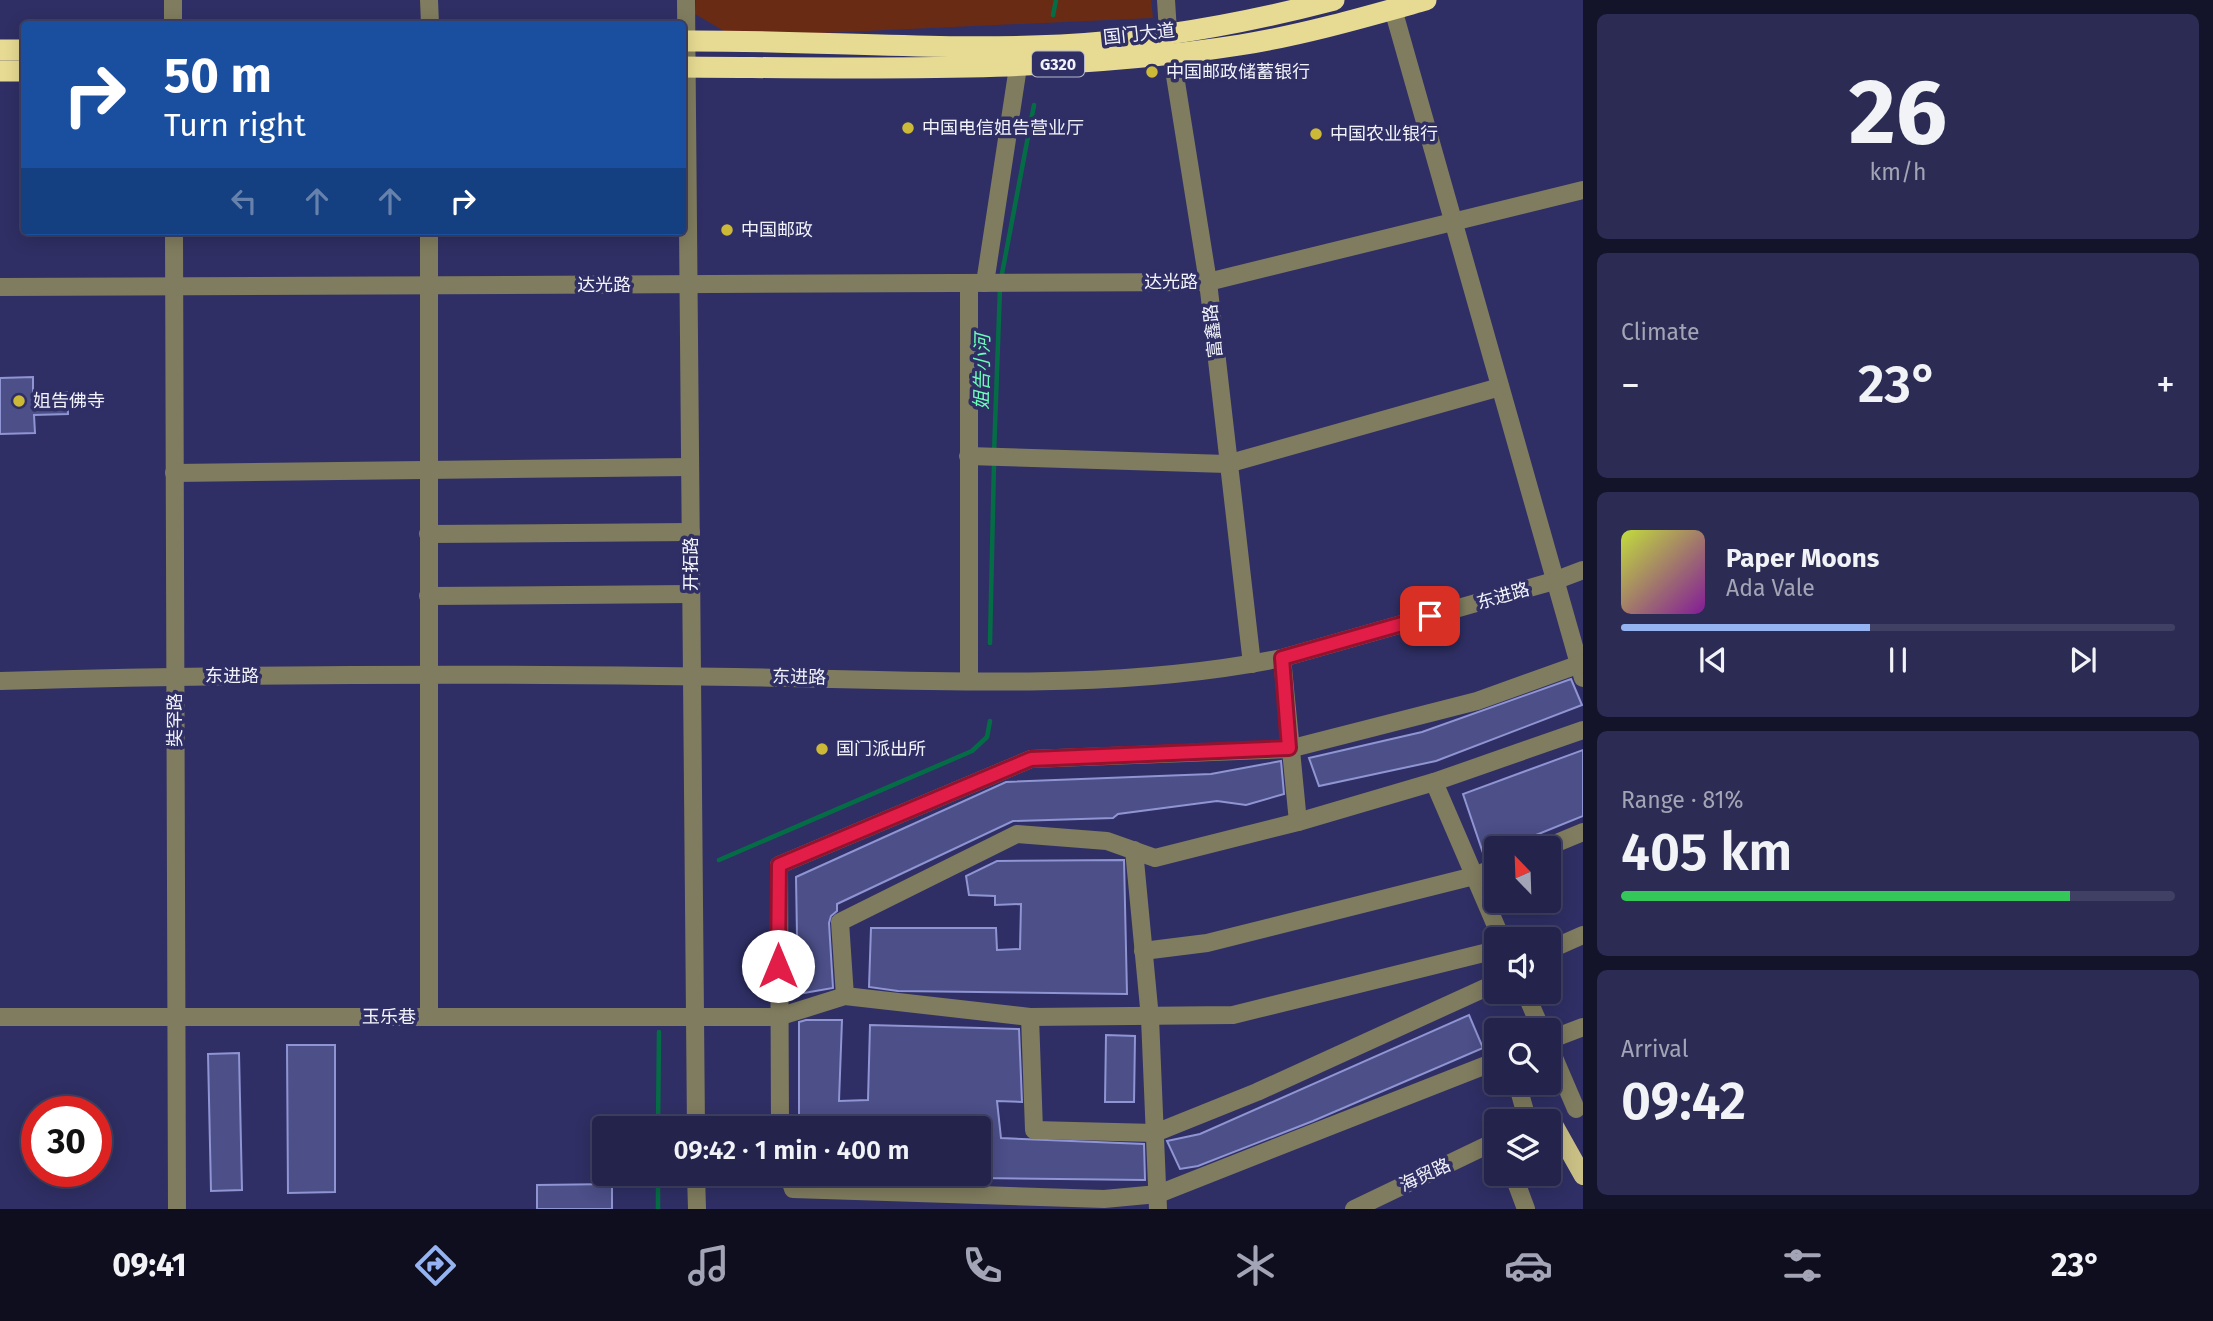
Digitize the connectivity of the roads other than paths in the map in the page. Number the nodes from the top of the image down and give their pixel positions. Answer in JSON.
{"nodes":[{"id":1,"x":173,"y":0,"type":"edge"},
{"id":2,"x":429,"y":0,"type":"edge"},
{"id":3,"x":687,"y":0,"type":"edge"},
{"id":4,"x":1166,"y":0,"type":"edge"},
{"id":5,"x":1334,"y":0,"type":"edge"},
{"id":6,"x":1426,"y":0,"type":"edge"},
{"id":7,"x":1393,"y":9,"type":"junction"},
{"id":8,"x":173,"y":21,"type":"edge"},
{"id":9,"x":430,"y":21,"type":"edge"},
{"id":10,"x":686,"y":21,"type":"edge"},
{"id":11,"x":686,"y":41,"type":"edge"},
{"id":12,"x":1170,"y":43,"type":"junction"},
{"id":13,"x":0,"y":50,"type":"edge"},
{"id":14,"x":21,"y":50,"type":"edge"},
{"id":15,"x":686,"y":67,"type":"edge"},
{"id":16,"x":1018,"y":67,"type":"junction"},
{"id":17,"x":0,"y":71,"type":"edge"},
{"id":18,"x":21,"y":71,"type":"edge"},
{"id":19,"x":686,"y":122,"type":"edge"},
{"id":20,"x":1583,"y":190,"type":"edge"},
{"id":21,"x":1454,"y":221,"type":"junction"},
{"id":22,"x":174,"y":235,"type":"edge"},
{"id":23,"x":429,"y":235,"type":"edge"},
{"id":24,"x":1208,"y":282,"type":"junction"},
{"id":25,"x":982,"y":283,"type":"junction"},
{"id":26,"x":428,"y":285,"type":"junction"},
{"id":27,"x":689,"y":285,"type":"junction"},
{"id":28,"x":174,"y":286,"type":"junction"},
{"id":29,"x":0,"y":287,"type":"edge"},
{"id":30,"x":1500,"y":387,"type":"junction"},
{"id":31,"x":976,"y":456,"type":"junction"},
{"id":32,"x":1227,"y":464,"type":"junction"},
{"id":33,"x":690,"y":467,"type":"junction"},
{"id":34,"x":428,"y":470,"type":"junction"},
{"id":35,"x":174,"y":473,"type":"junction"},
{"id":36,"x":691,"y":532,"type":"junction"},
{"id":37,"x":428,"y":534,"type":"junction"},
{"id":38,"x":1583,"y":570,"type":"edge"},
{"id":39,"x":1554,"y":581,"type":"junction"},
{"id":40,"x":691,"y":594,"type":"junction"},
{"id":41,"x":428,"y":596,"type":"junction"},
{"id":42,"x":1282,"y":658,"type":"junction"},
{"id":43,"x":1252,"y":664,"type":"junction"},
{"id":44,"x":1581,"y":669,"type":"edge"},
{"id":45,"x":175,"y":676,"type":"junction"},
{"id":46,"x":428,"y":676,"type":"junction"},
{"id":47,"x":692,"y":676,"type":"junction"},
{"id":48,"x":969,"y":680,"type":"junction"},
{"id":49,"x":0,"y":681,"type":"edge"},
{"id":50,"x":1583,"y":730,"type":"edge"},
{"id":51,"x":1289,"y":748,"type":"junction"},
{"id":52,"x":1434,"y":782,"type":"junction"},
{"id":53,"x":1297,"y":822,"type":"junction"},
{"id":54,"x":1583,"y":832,"type":"edge"},
{"id":55,"x":1561,"y":841,"type":"edge"},
{"id":56,"x":1134,"y":850,"type":"junction"},
{"id":57,"x":1484,"y":872,"type":"edge"},
{"id":58,"x":1474,"y":876,"type":"junction"},
{"id":59,"x":1496,"y":927,"type":"edge"},
{"id":60,"x":1583,"y":935,"type":"edge"},
{"id":61,"x":1561,"y":945,"type":"edge"},
{"id":62,"x":1143,"y":951,"type":"junction"},
{"id":63,"x":1484,"y":953,"type":"edge"},
{"id":64,"x":1484,"y":988,"type":"edge"},
{"id":65,"x":845,"y":996,"type":"junction"},
{"id":66,"x":0,"y":1017,"type":"edge"},
{"id":67,"x":176,"y":1017,"type":"junction"},
{"id":68,"x":429,"y":1017,"type":"junction"},
{"id":69,"x":695,"y":1017,"type":"junction"},
{"id":70,"x":778,"y":1017,"type":"junction"},
{"id":71,"x":1030,"y":1017,"type":"junction"},
{"id":72,"x":1150,"y":1018,"type":"junction"},
{"id":73,"x":1583,"y":1027,"type":"edge"},
{"id":74,"x":1561,"y":1035,"type":"edge"},
{"id":75,"x":1484,"y":1066,"type":"edge"},
{"id":76,"x":1561,"y":1070,"type":"edge"},
{"id":77,"x":1579,"y":1107,"type":"edge"},
{"id":78,"x":696,"y":1116,"type":"edge"},
{"id":79,"x":780,"y":1116,"type":"edge"},
{"id":80,"x":1561,"y":1116,"type":"edge"},
{"id":81,"x":1155,"y":1133,"type":"junction"},
{"id":82,"x":1561,"y":1139,"type":"edge"},
{"id":83,"x":1484,"y":1147,"type":"edge"},
{"id":84,"x":1583,"y":1176,"type":"edge"},
{"id":85,"x":696,"y":1186,"type":"edge"},
{"id":86,"x":792,"y":1186,"type":"edge"},
{"id":87,"x":1517,"y":1186,"type":"edge"},
{"id":88,"x":1158,"y":1202,"type":"edge"},
{"id":89,"x":177,"y":1209,"type":"edge"},
{"id":90,"x":696,"y":1209,"type":"edge"},
{"id":91,"x":1354,"y":1209,"type":"edge"},
{"id":92,"x":1526,"y":1209,"type":"edge"}],
"edges":[{"from":1,"to":8,"type":"street"},
{"from":2,"to":9,"type":"street"},
{"from":3,"to":10,"type":"street","name":"开拓路"},
{"from":4,"to":12,"type":"street","name":"富鑫路"},
{"from":5,"to":12,"type":"highway","name":"国门大道","number":"G320"},
{"from":6,"to":7,"type":"highway","name":"国门大道","number":"G320"},
{"from":7,"to":12,"type":"highway","name":"国门大道","number":"G320"},
{"from":7,"to":21,"type":"street"},
{"from":11,"to":12,"type":"highway","name":"国门大道","number":"G320"},
{"from":12,"to":16,"type":"highway","name":"国门大道","number":"G320"},
{"from":12,"to":24,"type":"street","name":"富鑫路"},
{"from":13,"to":14,"type":"highway"},
{"from":15,"to":16,"type":"highway","name":"国门大道","number":"G320"},
{"from":16,"to":25,"type":"street"},
{"from":17,"to":18,"type":"highway"},
{"from":19,"to":27,"type":"street","name":"开拓路"},
{"from":20,"to":21,"type":"street","name":"达光路"},
{"from":21,"to":24,"type":"street","name":"达光路"},
{"from":21,"to":30,"type":"street"},
{"from":22,"to":28,"type":"street","name":"奘罕路"},
{"from":23,"to":26,"type":"street"},
{"from":24,"to":25,"type":"street","name":"达光路"},
{"from":24,"to":32,"type":"street","name":"富鑫路"},
{"from":25,"to":27,"type":"street","name":"达光路"},
{"from":25,"to":31,"type":"street"},
{"from":26,"to":27,"type":"street","name":"达光路"},
{"from":26,"to":28,"type":"street","name":"达光路"},
{"from":26,"to":34,"type":"street"},
{"from":27,"to":33,"type":"street","name":"开拓路"},
{"from":28,"to":29,"type":"street","name":"达光路"},
{"from":28,"to":35,"type":"street","name":"奘罕路"},
{"from":30,"to":32,"type":"street"},
{"from":30,"to":39,"type":"street"},
{"from":31,"to":32,"type":"street"},
{"from":31,"to":48,"type":"street"},
{"from":32,"to":43,"type":"street","name":"富鑫路"},
{"from":33,"to":34,"type":"street"},
{"from":33,"to":36,"type":"street","name":"开拓路"},
{"from":34,"to":35,"type":"street"},
{"from":34,"to":37,"type":"street"},
{"from":35,"to":45,"type":"street","name":"奘罕路"},
{"from":36,"to":37,"type":"street"},
{"from":36,"to":40,"type":"street","name":"开拓路"},
{"from":37,"to":41,"type":"street"},
{"from":38,"to":39,"type":"street","name":"东进路"},
{"from":39,"to":42,"type":"street","name":"东进路"},
{"from":39,"to":44,"type":"street"},
{"from":40,"to":41,"type":"street"},
{"from":40,"to":47,"type":"street","name":"开拓路"},
{"from":41,"to":46,"type":"street"},
{"from":42,"to":43,"type":"street","name":"东进路"},
{"from":42,"to":51,"type":"street"},
{"from":43,"to":48,"type":"street","name":"东进路"},
{"from":44,"to":51,"type":"street"},
{"from":45,"to":46,"type":"street","name":"东进路"},
{"from":45,"to":49,"type":"street","name":"东进路"},
{"from":45,"to":67,"type":"street","name":"奘罕路"},
{"from":46,"to":47,"type":"street","name":"东进路"},
{"from":46,"to":68,"type":"street"},
{"from":47,"to":48,"type":"street","name":"东进路"},
{"from":47,"to":69,"type":"street","name":"开拓路"},
{"from":50,"to":52,"type":"street"},
{"from":51,"to":53,"type":"street"},
{"from":51,"to":70,"type":"street"},
{"from":52,"to":53,"type":"street"},
{"from":52,"to":58,"type":"street"},
{"from":53,"to":56,"type":"street"},
{"from":54,"to":55,"type":"street"},
{"from":56,"to":62,"type":"street"},
{"from":56,"to":65,"type":"street"},
{"from":57,"to":58,"type":"street"},
{"from":58,"to":59,"type":"street"},
{"from":58,"to":62,"type":"street"},
{"from":60,"to":61,"type":"street"},
{"from":62,"to":72,"type":"street"},
{"from":63,"to":72,"type":"street"},
{"from":64,"to":81,"type":"street"},
{"from":65,"to":70,"type":"street","name":"玉乐巷"},
{"from":65,"to":71,"type":"street"},
{"from":66,"to":67,"type":"street","name":"玉乐巷"},
{"from":67,"to":68,"type":"street","name":"玉乐巷"},
{"from":67,"to":89,"type":"street","name":"奘罕路"},
{"from":68,"to":69,"type":"street","name":"玉乐巷"},
{"from":69,"to":70,"type":"street","name":"玉乐巷"},
{"from":69,"to":78,"type":"street","name":"开拓路"},
{"from":70,"to":79,"type":"street"},
{"from":71,"to":72,"type":"street"},
{"from":71,"to":81,"type":"street"},
{"from":72,"to":81,"type":"street"},
{"from":73,"to":74,"type":"street"},
{"from":75,"to":88,"type":"street"},
{"from":76,"to":77,"type":"street"},
{"from":77,"to":80,"type":"street"},
{"from":81,"to":88,"type":"street"},
{"from":82,"to":84,"type":"main road"},
{"from":83,"to":91,"type":"street","name":"海贸路"},
{"from":85,"to":90,"type":"street"},
{"from":86,"to":88,"type":"street"},
{"from":87,"to":92,"type":"street"}]}
